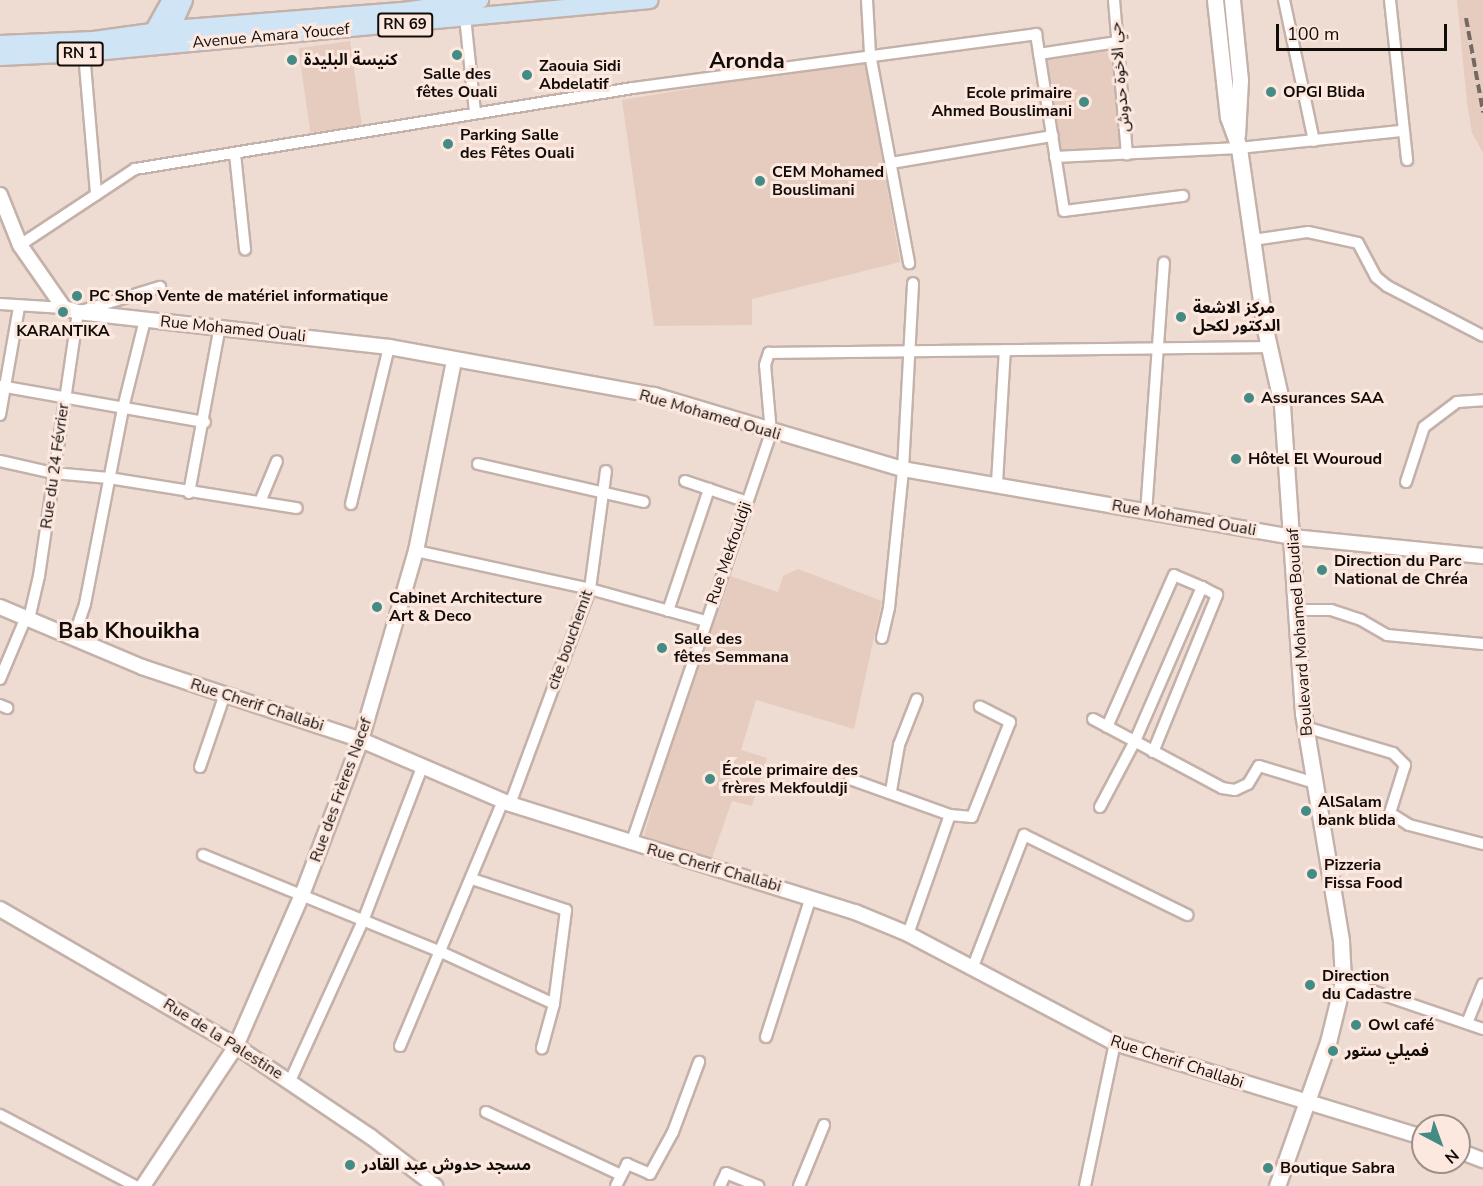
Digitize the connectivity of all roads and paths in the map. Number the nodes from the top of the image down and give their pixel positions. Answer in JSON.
{"nodes":[{"id":1,"x":179,"y":0,"type":"edge"},
{"id":2,"x":480,"y":0,"type":"edge"},
{"id":3,"x":650,"y":0,"type":"edge"},
{"id":4,"x":867,"y":0,"type":"edge"},
{"id":5,"x":1113,"y":0,"type":"edge"},
{"id":6,"x":1215,"y":0,"type":"edge"},
{"id":7,"x":1232,"y":0,"type":"edge"},
{"id":8,"x":1284,"y":0,"type":"edge"},
{"id":9,"x":1390,"y":0,"type":"edge"},
{"id":10,"x":602,"y":2,"type":"edge"},
{"id":11,"x":465,"y":17,"type":"junction"},
{"id":12,"x":202,"y":26,"type":"junction"},
{"id":13,"x":173,"y":29,"type":"junction"},
{"id":14,"x":155,"y":40,"type":"junction"},
{"id":15,"x":1117,"y":42,"type":"junction"},
{"id":16,"x":0,"y":44,"type":"edge"},
{"id":17,"x":84,"y":53,"type":"junction"},
{"id":18,"x":870,"y":54,"type":"junction"},
{"id":19,"x":1039,"y":54,"type":"junction"},
{"id":20,"x":0,"y":57,"type":"edge"},
{"id":21,"x":475,"y":112,"type":"junction"},
{"id":22,"x":1402,"y":131,"type":"junction"},
{"id":23,"x":1053,"y":136,"type":"junction"},
{"id":24,"x":1314,"y":141,"type":"junction"},
{"id":25,"x":1238,"y":145,"type":"junction"},
{"id":26,"x":235,"y":154,"type":"junction"},
{"id":27,"x":1127,"y":154,"type":"junction"},
{"id":28,"x":1055,"y":157,"type":"junction"},
{"id":29,"x":1407,"y":160,"type":"dead end"},
{"id":30,"x":891,"y":163,"type":"junction"},
{"id":31,"x":96,"y":194,"type":"junction"},
{"id":32,"x":0,"y":195,"type":"edge"},
{"id":33,"x":1183,"y":195,"type":"dead end"},
{"id":34,"x":1253,"y":240,"type":"junction"},
{"id":35,"x":20,"y":245,"type":"junction"},
{"id":36,"x":245,"y":249,"type":"dead end"},
{"id":37,"x":909,"y":263,"type":"dead end"},
{"id":38,"x":1164,"y":263,"type":"dead end"},
{"id":39,"x":913,"y":283,"type":"dead end"},
{"id":40,"x":160,"y":287,"type":"dead end"},
{"id":41,"x":0,"y":304,"type":"edge"},
{"id":42,"x":20,"y":307,"type":"junction"},
{"id":43,"x":64,"y":308,"type":"junction"},
{"id":44,"x":78,"y":312,"type":"junction"},
{"id":45,"x":145,"y":320,"type":"junction"},
{"id":46,"x":220,"y":326,"type":"junction"},
{"id":47,"x":1483,"y":336,"type":"edge"},
{"id":48,"x":389,"y":347,"type":"junction"},
{"id":49,"x":1269,"y":347,"type":"junction"},
{"id":50,"x":910,"y":350,"type":"junction"},
{"id":51,"x":1005,"y":350,"type":"junction"},
{"id":52,"x":1160,"y":351,"type":"junction"},
{"id":53,"x":454,"y":361,"type":"junction"},
{"id":54,"x":3,"y":387,"type":"edge"},
{"id":55,"x":64,"y":398,"type":"junction"},
{"id":56,"x":1483,"y":400,"type":"edge"},
{"id":57,"x":123,"y":408,"type":"junction"},
{"id":58,"x":0,"y":415,"type":"edge"},
{"id":59,"x":205,"y":422,"type":"junction"},
{"id":60,"x":771,"y":433,"type":"junction"},
{"id":61,"x":0,"y":461,"type":"edge"},
{"id":62,"x":277,"y":461,"type":"dead end"},
{"id":63,"x":478,"y":464,"type":"dead end"},
{"id":64,"x":903,"y":469,"type":"junction"},
{"id":65,"x":606,"y":471,"type":"dead end"},
{"id":66,"x":53,"y":473,"type":"junction"},
{"id":67,"x":109,"y":478,"type":"junction"},
{"id":68,"x":685,"y":481,"type":"dead end"},
{"id":69,"x":1406,"y":482,"type":"dead end"},
{"id":70,"x":997,"y":483,"type":"junction"},
{"id":71,"x":709,"y":489,"type":"junction"},
{"id":72,"x":189,"y":493,"type":"junction"},
{"id":73,"x":601,"y":494,"type":"junction"},
{"id":74,"x":260,"y":502,"type":"junction"},
{"id":75,"x":644,"y":502,"type":"dead end"},
{"id":76,"x":747,"y":502,"type":"junction"},
{"id":77,"x":351,"y":504,"type":"dead end"},
{"id":78,"x":297,"y":508,"type":"dead end"},
{"id":79,"x":1146,"y":513,"type":"junction"},
{"id":80,"x":1292,"y":537,"type":"junction"},
{"id":81,"x":416,"y":550,"type":"junction"},
{"id":82,"x":1483,"y":556,"type":"edge"},
{"id":83,"x":1202,"y":587,"type":"junction"},
{"id":84,"x":590,"y":589,"type":"junction"},
{"id":85,"x":0,"y":607,"type":"edge"},
{"id":86,"x":1295,"y":610,"type":"junction"},
{"id":87,"x":668,"y":611,"type":"junction"},
{"id":88,"x":27,"y":618,"type":"junction"},
{"id":89,"x":705,"y":621,"type":"junction"},
{"id":90,"x":882,"y":638,"type":"dead end"},
{"id":91,"x":73,"y":639,"type":"junction"},
{"id":92,"x":1483,"y":644,"type":"edge"},
{"id":93,"x":0,"y":679,"type":"edge"},
{"id":94,"x":225,"y":694,"type":"junction"},
{"id":95,"x":916,"y":699,"type":"dead end"},
{"id":96,"x":980,"y":707,"type":"dead end"},
{"id":97,"x":1093,"y":719,"type":"dead end"},
{"id":98,"x":1107,"y":727,"type":"junction"},
{"id":99,"x":1305,"y":727,"type":"junction"},
{"id":100,"x":361,"y":740,"type":"junction"},
{"id":101,"x":1135,"y":741,"type":"junction"},
{"id":102,"x":1153,"y":752,"type":"junction"},
{"id":103,"x":200,"y":767,"type":"dead end"},
{"id":104,"x":422,"y":767,"type":"junction"},
{"id":105,"x":850,"y":779,"type":"dead end"},
{"id":106,"x":1315,"y":783,"type":"junction"},
{"id":107,"x":891,"y":791,"type":"junction"},
{"id":108,"x":507,"y":802,"type":"junction"},
{"id":109,"x":1100,"y":807,"type":"dead end"},
{"id":110,"x":950,"y":815,"type":"junction"},
{"id":111,"x":631,"y":844,"type":"junction"},
{"id":112,"x":1483,"y":844,"type":"edge"},
{"id":113,"x":203,"y":855,"type":"dead end"},
{"id":114,"x":472,"y":879,"type":"junction"},
{"id":115,"x":302,"y":895,"type":"junction"},
{"id":116,"x":811,"y":897,"type":"junction"},
{"id":117,"x":1,"y":912,"type":"edge"},
{"id":118,"x":1188,"y":915,"type":"dead end"},
{"id":119,"x":363,"y":921,"type":"junction"},
{"id":120,"x":908,"y":934,"type":"junction"},
{"id":121,"x":441,"y":952,"type":"junction"},
{"id":122,"x":972,"y":969,"type":"junction"},
{"id":123,"x":1343,"y":981,"type":"junction"},
{"id":124,"x":1483,"y":984,"type":"edge"},
{"id":125,"x":554,"y":1004,"type":"junction"},
{"id":126,"x":1467,"y":1023,"type":"junction"},
{"id":127,"x":1483,"y":1029,"type":"edge"},
{"id":128,"x":766,"y":1037,"type":"dead end"},
{"id":129,"x":1114,"y":1043,"type":"junction"},
{"id":130,"x":236,"y":1046,"type":"junction"},
{"id":131,"x":400,"y":1046,"type":"dead end"},
{"id":132,"x":542,"y":1048,"type":"dead end"},
{"id":133,"x":699,"y":1062,"type":"dead end"},
{"id":134,"x":290,"y":1081,"type":"junction"},
{"id":135,"x":1305,"y":1103,"type":"junction"},
{"id":136,"x":486,"y":1112,"type":"dead end"},
{"id":137,"x":0,"y":1115,"type":"edge"},
{"id":138,"x":824,"y":1125,"type":"dead end"},
{"id":139,"x":1411,"y":1134,"type":"edge"},
{"id":140,"x":621,"y":1175,"type":"junction"},
{"id":141,"x":135,"y":1186,"type":"edge"},
{"id":142,"x":143,"y":1186,"type":"edge"},
{"id":143,"x":435,"y":1186,"type":"edge"},
{"id":144,"x":616,"y":1186,"type":"edge"},
{"id":145,"x":720,"y":1186,"type":"edge"},
{"id":146,"x":758,"y":1186,"type":"edge"},
{"id":147,"x":799,"y":1186,"type":"edge"},
{"id":148,"x":1085,"y":1186,"type":"edge"},
{"id":149,"x":1276,"y":1186,"type":"edge"}],
"edges":[{"from":1,"to":12,"type":"main road"},
{"from":1,"to":13,"type":"main road"},
{"from":1,"to":14,"type":"main road"},
{"from":2,"to":12,"type":"main road","name":"Avenue Amara Youcef","number":"RN 69"},
{"from":3,"to":10,"type":"main road","name":"Avenue Amara Youcef","number":"RN 69"},
{"from":4,"to":18,"type":"street"},
{"from":5,"to":15,"type":"street","name":"حي الاخوة حدوش"},
{"from":6,"to":25,"type":"main road"},
{"from":7,"to":25,"type":"main road"},
{"from":8,"to":24,"type":"street"},
{"from":9,"to":22,"type":"street"},
{"from":10,"to":11,"type":"main road","name":"Avenue Amara Youcef","number":"RN 69"},
{"from":11,"to":14,"type":"main road","name":"Avenue Amara Youcef","number":"RN 69"},
{"from":11,"to":21,"type":"street"},
{"from":12,"to":13,"type":"main road","name":"Avenue Amara Youcef","number":"RN 69"},
{"from":13,"to":14,"type":"main road"},
{"from":14,"to":16,"type":"main road","name":"Avenue Amara Youcef","number":"RN 1"},
{"from":14,"to":17,"type":"main road","name":"Avenue Amara Youcef","number":"RN 1"},
{"from":15,"to":19,"type":"street"},
{"from":15,"to":27,"type":"street","name":"حي الاخوة حدوش"},
{"from":17,"to":20,"type":"main road","name":"Avenue Amara Youcef","number":"RN 1"},
{"from":17,"to":31,"type":"street"},
{"from":18,"to":19,"type":"street"},
{"from":18,"to":21,"type":"street"},
{"from":18,"to":30,"type":"street"},
{"from":19,"to":23,"type":"street"},
{"from":21,"to":26,"type":"street"},
{"from":22,"to":24,"type":"street"},
{"from":22,"to":29,"type":"street"},
{"from":23,"to":28,"type":"street"},
{"from":23,"to":30,"type":"street"},
{"from":24,"to":25,"type":"street"},
{"from":25,"to":27,"type":"street"},
{"from":25,"to":34,"type":"main road","name":"Boulevard Mohamed Boudiaf"},
{"from":26,"to":31,"type":"street"},
{"from":26,"to":36,"type":"street"},
{"from":27,"to":28,"type":"street"},
{"from":28,"to":33,"type":"street"},
{"from":30,"to":37,"type":"street"},
{"from":31,"to":35,"type":"street"},
{"from":32,"to":35,"type":"street"},
{"from":34,"to":47,"type":"street"},
{"from":34,"to":49,"type":"main road","name":"Boulevard Mohamed Boudiaf"},
{"from":35,"to":43,"type":"street"},
{"from":38,"to":52,"type":"street"},
{"from":39,"to":50,"type":"street"},
{"from":40,"to":44,"type":"street"},
{"from":41,"to":42,"type":"street"},
{"from":42,"to":43,"type":"street"},
{"from":42,"to":54,"type":"street"},
{"from":43,"to":44,"type":"street","name":"Rue Mohamed Ouali"},
{"from":44,"to":45,"type":"street","name":"Rue Mohamed Ouali"},
{"from":44,"to":55,"type":"street","name":"Rue du 24 Février"},
{"from":45,"to":46,"type":"street","name":"Rue Mohamed Ouali"},
{"from":45,"to":57,"type":"street"},
{"from":46,"to":48,"type":"street","name":"Rue Mohamed Ouali"},
{"from":46,"to":59,"type":"street"},
{"from":48,"to":53,"type":"street","name":"Rue Mohamed Ouali"},
{"from":48,"to":77,"type":"street"},
{"from":49,"to":52,"type":"street"},
{"from":49,"to":80,"type":"main road","name":"Boulevard Mohamed Boudiaf"},
{"from":50,"to":51,"type":"street"},
{"from":50,"to":60,"type":"street"},
{"from":50,"to":64,"type":"street"},
{"from":51,"to":52,"type":"street"},
{"from":51,"to":70,"type":"street"},
{"from":52,"to":79,"type":"street"},
{"from":53,"to":60,"type":"street","name":"Rue Mohamed Ouali"},
{"from":53,"to":81,"type":"street","name":"Rue des Frères Nacef"},
{"from":54,"to":55,"type":"street"},
{"from":54,"to":58,"type":"street"},
{"from":55,"to":57,"type":"street"},
{"from":55,"to":66,"type":"street","name":"Rue du 24 Février"},
{"from":56,"to":69,"type":"street"},
{"from":57,"to":59,"type":"street"},
{"from":57,"to":67,"type":"street"},
{"from":59,"to":72,"type":"street"},
{"from":60,"to":64,"type":"street","name":"Rue Mohamed Ouali"},
{"from":60,"to":76,"type":"street","name":"Rue Mekfouldji"},
{"from":61,"to":66,"type":"street"},
{"from":62,"to":74,"type":"street"},
{"from":63,"to":73,"type":"street"},
{"from":64,"to":70,"type":"street","name":"Rue Mohamed Ouali"},
{"from":64,"to":90,"type":"street"},
{"from":65,"to":73,"type":"street","name":"cite bouchemit"},
{"from":66,"to":67,"type":"street"},
{"from":66,"to":88,"type":"street","name":"Rue du 24 Février"},
{"from":67,"to":72,"type":"street"},
{"from":67,"to":91,"type":"street"},
{"from":68,"to":71,"type":"street"},
{"from":70,"to":79,"type":"street","name":"Rue Mohamed Ouali"},
{"from":71,"to":76,"type":"street"},
{"from":71,"to":87,"type":"street"},
{"from":72,"to":74,"type":"street"},
{"from":73,"to":75,"type":"street"},
{"from":73,"to":84,"type":"street","name":"cite bouchemit"},
{"from":74,"to":78,"type":"street"},
{"from":76,"to":89,"type":"street","name":"Rue Mekfouldji"},
{"from":79,"to":80,"type":"street","name":"Rue Mohamed Ouali"},
{"from":80,"to":82,"type":"street","name":"Rue Mohamed Ouali"},
{"from":80,"to":86,"type":"main road","name":"Boulevard Mohamed Boudiaf"},
{"from":81,"to":84,"type":"street"},
{"from":81,"to":100,"type":"street","name":"Rue des Frères Nacef"},
{"from":83,"to":98,"type":"street"},
{"from":83,"to":101,"type":"street"},
{"from":83,"to":102,"type":"street"},
{"from":84,"to":87,"type":"street"},
{"from":84,"to":108,"type":"street","name":"cite bouchemit"},
{"from":85,"to":88,"type":"street","name":"Rue Cherif Challabi"},
{"from":86,"to":92,"type":"street"},
{"from":86,"to":99,"type":"main road","name":"Boulevard Mohamed Boudiaf"},
{"from":87,"to":89,"type":"street"},
{"from":88,"to":91,"type":"street","name":"Rue Cherif Challabi"},
{"from":88,"to":93,"type":"street","name":"Rue du 24 Février"},
{"from":89,"to":111,"type":"street","name":"Rue Mekfouldji"},
{"from":91,"to":94,"type":"street","name":"Rue Cherif Challabi"},
{"from":94,"to":100,"type":"street","name":"Rue Cherif Challabi"},
{"from":94,"to":103,"type":"street"},
{"from":95,"to":107,"type":"street"},
{"from":96,"to":110,"type":"street"},
{"from":97,"to":98,"type":"street"},
{"from":98,"to":101,"type":"street"},
{"from":99,"to":106,"type":"main road","name":"Boulevard Mohamed Boudiaf"},
{"from":99,"to":112,"type":"street"},
{"from":100,"to":104,"type":"street","name":"Rue Cherif Challabi"},
{"from":100,"to":115,"type":"street","name":"Rue des Frères Nacef"},
{"from":101,"to":102,"type":"street"},
{"from":101,"to":109,"type":"street"},
{"from":102,"to":106,"type":"street"},
{"from":104,"to":108,"type":"street","name":"Rue Cherif Challabi"},
{"from":104,"to":119,"type":"street"},
{"from":105,"to":107,"type":"street"},
{"from":106,"to":123,"type":"main road","name":"Boulevard Mohamed Boudiaf"},
{"from":107,"to":110,"type":"street"},
{"from":108,"to":111,"type":"street","name":"Rue Cherif Challabi"},
{"from":108,"to":114,"type":"street","name":"cite bouchemit"},
{"from":110,"to":120,"type":"street"},
{"from":111,"to":116,"type":"street","name":"Rue Cherif Challabi"},
{"from":113,"to":115,"type":"street"},
{"from":114,"to":121,"type":"street","name":"cite bouchemit"},
{"from":114,"to":125,"type":"street"},
{"from":115,"to":119,"type":"street"},
{"from":115,"to":130,"type":"street","name":"Rue des Frères Nacef"},
{"from":116,"to":120,"type":"street","name":"Rue Cherif Challabi"},
{"from":116,"to":128,"type":"street"},
{"from":117,"to":130,"type":"street","name":"Rue de la Palestine"},
{"from":118,"to":122,"type":"street"},
{"from":119,"to":121,"type":"street"},
{"from":119,"to":134,"type":"street"},
{"from":120,"to":122,"type":"street","name":"Rue Cherif Challabi"},
{"from":121,"to":125,"type":"street"},
{"from":121,"to":131,"type":"street","name":"cite bouchemit"},
{"from":122,"to":129,"type":"street","name":"Rue Cherif Challabi"},
{"from":123,"to":126,"type":"street"},
{"from":123,"to":135,"type":"main road","name":"Boulevard Mohamed Boudiaf"},
{"from":124,"to":126,"type":"street"},
{"from":125,"to":132,"type":"street"},
{"from":126,"to":127,"type":"street"},
{"from":129,"to":135,"type":"street","name":"Rue Cherif Challabi"},
{"from":129,"to":148,"type":"street"},
{"from":130,"to":134,"type":"street","name":"Rue de la Palestine"},
{"from":130,"to":142,"type":"street","name":"Rue des Frères Nacef"},
{"from":133,"to":140,"type":"street"},
{"from":134,"to":143,"type":"street","name":"Rue de la Palestine"},
{"from":135,"to":139,"type":"street","name":"Rue Cherif Challabi"},
{"from":135,"to":149,"type":"main road","name":"Boulevard Mohamed Boudiaf"},
{"from":136,"to":140,"type":"street"},
{"from":137,"to":141,"type":"street"},
{"from":138,"to":147,"type":"street"},
{"from":140,"to":144,"type":"street"},
{"from":145,"to":146,"type":"street"}]}
